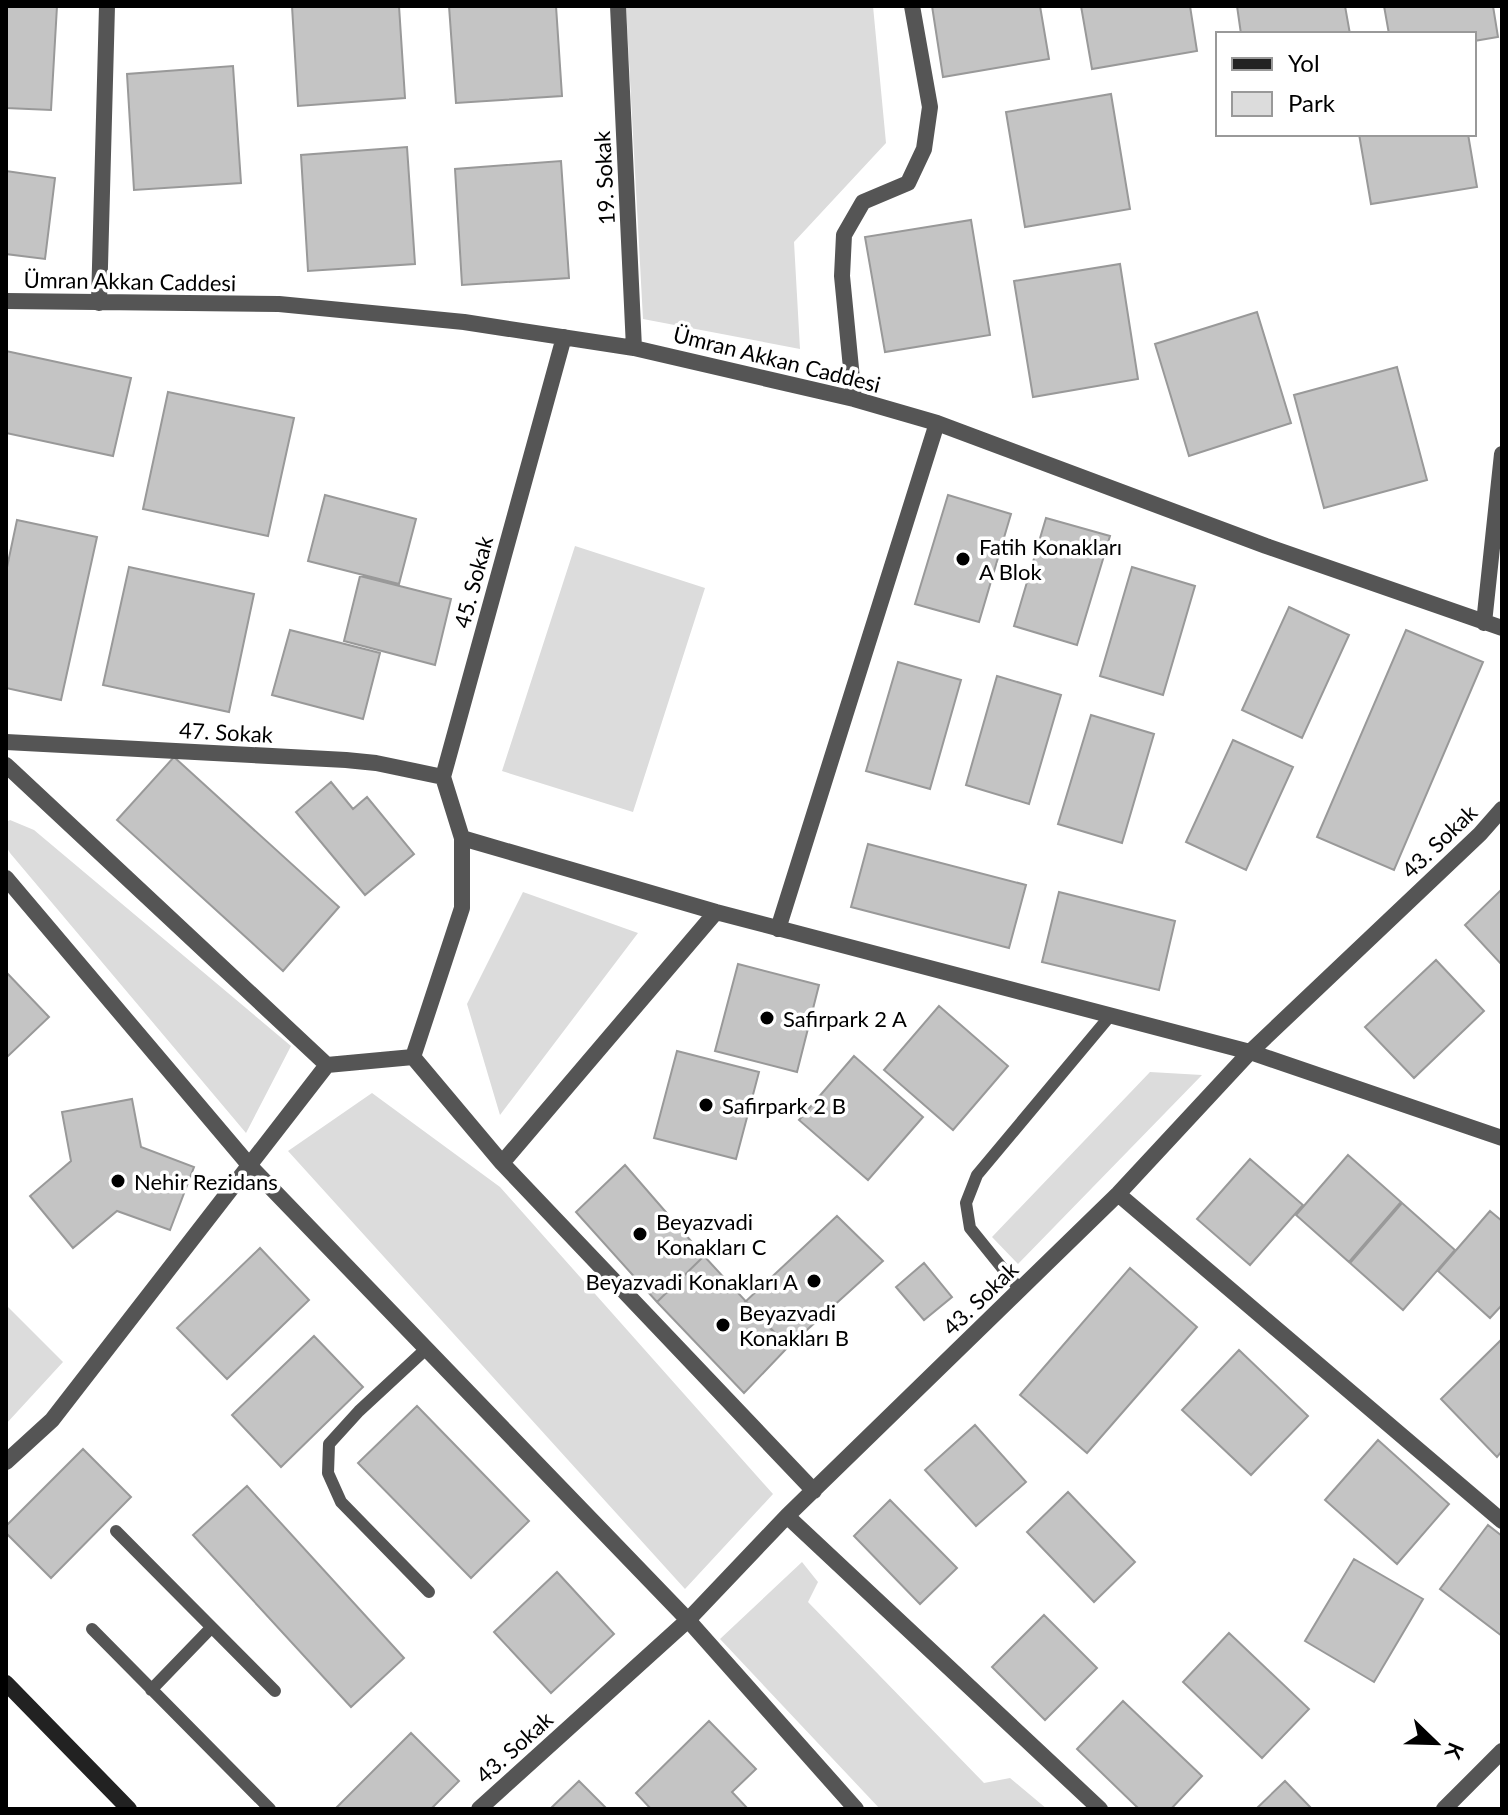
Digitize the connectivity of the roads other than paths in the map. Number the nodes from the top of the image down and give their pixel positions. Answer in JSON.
{"nodes":[{"id":1,"x":107,"y":6,"type":"edge"},
{"id":2,"x":618,"y":6,"type":"edge"},
{"id":3,"x":912,"y":6,"type":"edge"},
{"id":4,"x":6,"y":301,"type":"edge"},
{"id":5,"x":99,"y":303,"type":"junction"},
{"id":6,"x":564,"y":337,"type":"junction"},
{"id":7,"x":634,"y":348,"type":"junction"},
{"id":8,"x":854,"y":399,"type":"junction"},
{"id":9,"x":937,"y":423,"type":"junction"},
{"id":10,"x":1502,"y":454,"type":"edge"},
{"id":11,"x":1484,"y":623,"type":"junction"},
{"id":12,"x":1502,"y":628,"type":"edge"},
{"id":13,"x":6,"y":742,"type":"edge"},
{"id":14,"x":6,"y":765,"type":"edge"},
{"id":15,"x":443,"y":777,"type":"junction"},
{"id":16,"x":1502,"y":809,"type":"edge"},
{"id":17,"x":462,"y":838,"type":"junction"},
{"id":18,"x":6,"y":878,"type":"edge"},
{"id":19,"x":716,"y":912,"type":"junction"},
{"id":20,"x":778,"y":929,"type":"junction"},
{"id":21,"x":1110,"y":1016,"type":"junction"},
{"id":22,"x":1250,"y":1052,"type":"junction"},
{"id":23,"x":413,"y":1057,"type":"junction"},
{"id":24,"x":327,"y":1065,"type":"junction"},
{"id":25,"x":1502,"y":1138,"type":"edge"},
{"id":26,"x":502,"y":1163,"type":"junction"},
{"id":27,"x":250,"y":1166,"type":"junction"},
{"id":28,"x":1118,"y":1194,"type":"junction"},
{"id":29,"x":1020,"y":1290,"type":"junction"},
{"id":30,"x":426,"y":1349,"type":"junction"},
{"id":31,"x":6,"y":1462,"type":"edge"},
{"id":32,"x":814,"y":1491,"type":"junction"},
{"id":33,"x":787,"y":1516,"type":"junction"},
{"id":34,"x":1502,"y":1521,"type":"edge"},
{"id":35,"x":116,"y":1531,"type":"dead end"},
{"id":36,"x":429,"y":1592,"type":"dead end"},
{"id":37,"x":688,"y":1620,"type":"junction"},
{"id":38,"x":211,"y":1628,"type":"junction"},
{"id":39,"x":92,"y":1629,"type":"dead end"},
{"id":40,"x":6,"y":1683,"type":"edge"},
{"id":41,"x":151,"y":1690,"type":"junction"},
{"id":42,"x":275,"y":1691,"type":"dead end"},
{"id":43,"x":1502,"y":1751,"type":"edge"},
{"id":44,"x":129,"y":1809,"type":"edge"},
{"id":45,"x":270,"y":1809,"type":"edge"},
{"id":46,"x":479,"y":1809,"type":"edge"},
{"id":47,"x":856,"y":1809,"type":"edge"},
{"id":48,"x":1100,"y":1809,"type":"edge"},
{"id":49,"x":1444,"y":1809,"type":"edge"}],
"edges":[{"from":1,"to":5,"type":"street"},
{"from":2,"to":7,"type":"street","name":"19. Sokak"},
{"from":3,"to":8,"type":"street"},
{"from":4,"to":5,"type":"street","name":"Ümran Akkan Caddesi"},
{"from":5,"to":6,"type":"street","name":"Ümran Akkan Caddesi"},
{"from":6,"to":7,"type":"street","name":"Ümran Akkan Caddesi"},
{"from":6,"to":15,"type":"street","name":"45. Sokak"},
{"from":7,"to":8,"type":"street","name":"Ümran Akkan Caddesi"},
{"from":8,"to":9,"type":"street","name":"Ümran Akkan Caddesi"},
{"from":9,"to":11,"type":"street","name":"Ümran Akkan Caddesi"},
{"from":9,"to":20,"type":"street"},
{"from":10,"to":11,"type":"street"},
{"from":11,"to":12,"type":"street","name":"Ümran Akkan Caddesi"},
{"from":13,"to":15,"type":"street","name":"47. Sokak"},
{"from":14,"to":24,"type":"street"},
{"from":15,"to":17,"type":"street"},
{"from":16,"to":22,"type":"street","name":"43. Sokak"},
{"from":17,"to":19,"type":"street"},
{"from":17,"to":23,"type":"street"},
{"from":18,"to":27,"type":"street"},
{"from":19,"to":20,"type":"street"},
{"from":19,"to":26,"type":"street"},
{"from":20,"to":21,"type":"street"},
{"from":21,"to":22,"type":"street"},
{"from":21,"to":29,"type":"lane"},
{"from":22,"to":25,"type":"street"},
{"from":22,"to":28,"type":"street","name":"43. Sokak"},
{"from":23,"to":24,"type":"street"},
{"from":23,"to":26,"type":"street"},
{"from":24,"to":27,"type":"street"},
{"from":26,"to":32,"type":"street"},
{"from":27,"to":30,"type":"street"},
{"from":27,"to":31,"type":"street"},
{"from":28,"to":29,"type":"street","name":"43. Sokak"},
{"from":28,"to":34,"type":"street"},
{"from":29,"to":32,"type":"street","name":"43. Sokak"},
{"from":30,"to":36,"type":"lane"},
{"from":30,"to":37,"type":"street"},
{"from":32,"to":33,"type":"street","name":"43. Sokak"},
{"from":33,"to":37,"type":"street","name":"43. Sokak"},
{"from":33,"to":48,"type":"street"},
{"from":35,"to":38,"type":"lane"},
{"from":37,"to":46,"type":"street","name":"43. Sokak"},
{"from":37,"to":47,"type":"street"},
{"from":38,"to":41,"type":"lane"},
{"from":38,"to":42,"type":"lane"},
{"from":39,"to":41,"type":"lane"},
{"from":40,"to":44,"type":"main road"},
{"from":41,"to":45,"type":"lane"},
{"from":43,"to":49,"type":"street"}]}
